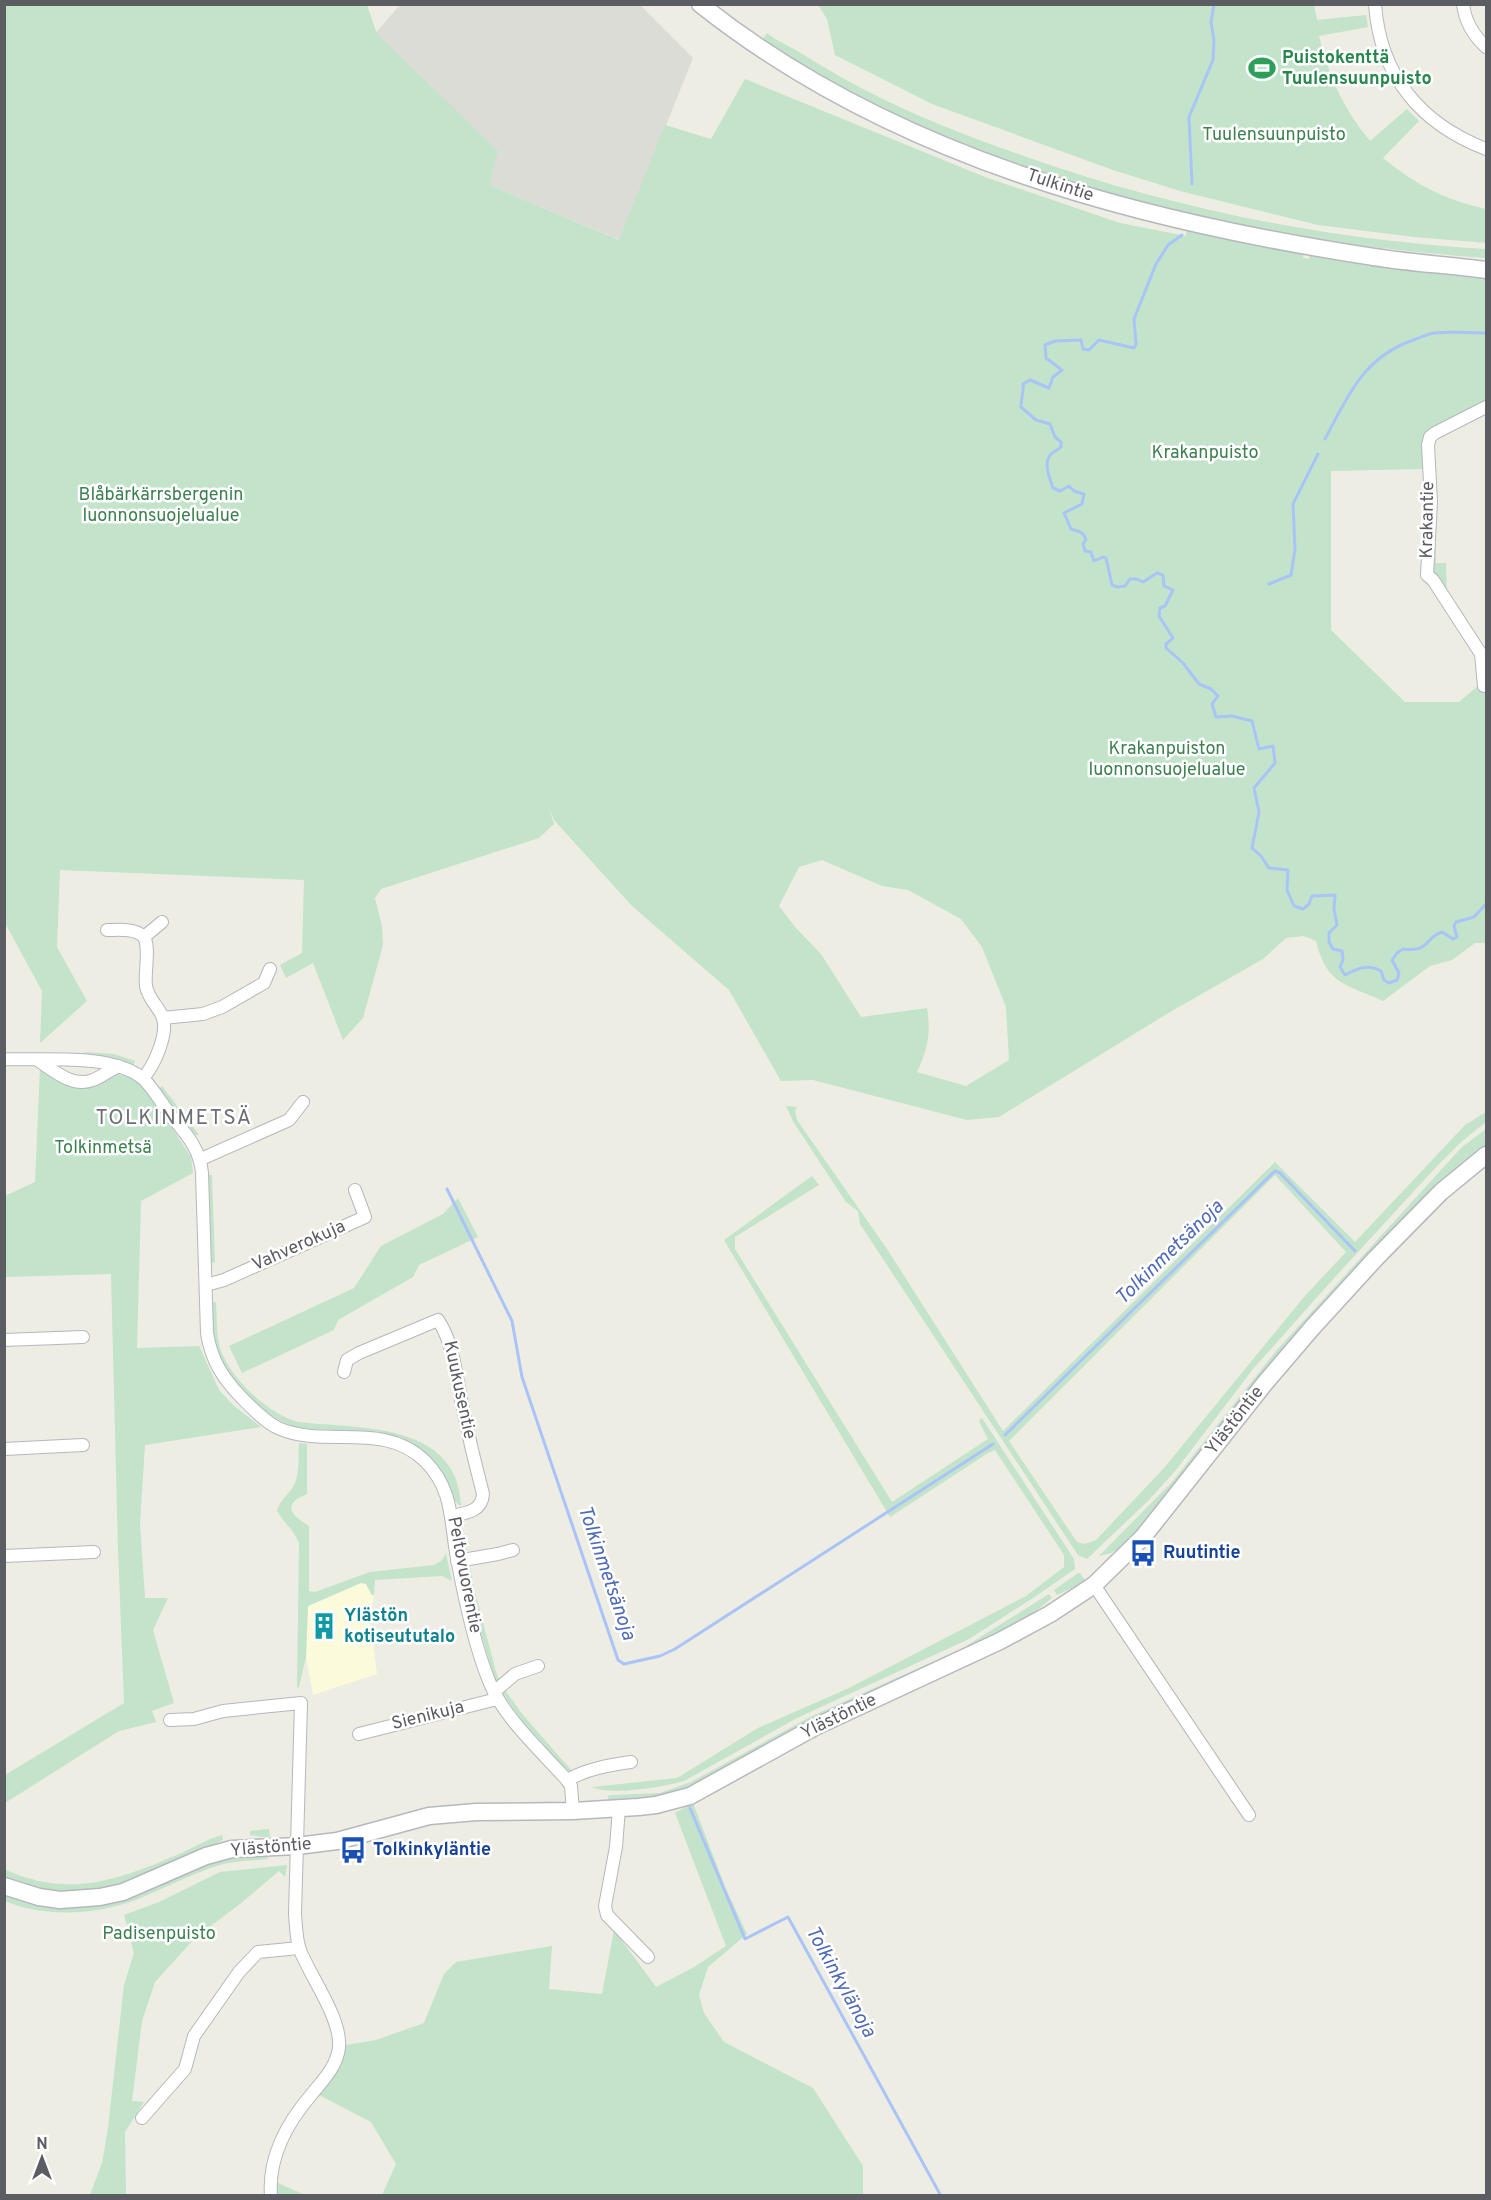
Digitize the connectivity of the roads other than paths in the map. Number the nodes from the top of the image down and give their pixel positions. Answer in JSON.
{"nodes":[{"id":1,"x":700,"y":4,"type":"edge"},
{"id":2,"x":1375,"y":4,"type":"edge"},
{"id":3,"x":1464,"y":4,"type":"edge"},
{"id":4,"x":1485,"y":44,"type":"edge"},
{"id":5,"x":1486,"y":149,"type":"edge"},
{"id":6,"x":1486,"y":268,"type":"edge"},
{"id":7,"x":1486,"y":407,"type":"edge"},
{"id":8,"x":1484,"y":686,"type":"dead end"},
{"id":9,"x":162,"y":922,"type":"dead end"},
{"id":10,"x":107,"y":930,"type":"dead end"},
{"id":11,"x":144,"y":937,"type":"junction"},
{"id":12,"x":270,"y":969,"type":"dead end"},
{"id":13,"x":163,"y":1018,"type":"junction"},
{"id":14,"x":4,"y":1059,"type":"edge"},
{"id":15,"x":39,"y":1061,"type":"junction"},
{"id":16,"x":119,"y":1066,"type":"junction"},
{"id":17,"x":143,"y":1078,"type":"junction"},
{"id":18,"x":303,"y":1102,"type":"dead end"},
{"id":19,"x":1486,"y":1155,"type":"edge"},
{"id":20,"x":201,"y":1159,"type":"junction"},
{"id":21,"x":355,"y":1190,"type":"dead end"},
{"id":22,"x":206,"y":1285,"type":"junction"},
{"id":23,"x":83,"y":1337,"type":"dead end"},
{"id":24,"x":4,"y":1340,"type":"edge"},
{"id":25,"x":344,"y":1372,"type":"dead end"},
{"id":26,"x":82,"y":1445,"type":"dead end"},
{"id":27,"x":4,"y":1449,"type":"edge"},
{"id":28,"x":452,"y":1516,"type":"junction"},
{"id":29,"x":513,"y":1550,"type":"dead end"},
{"id":30,"x":94,"y":1552,"type":"dead end"},
{"id":31,"x":4,"y":1556,"type":"edge"},
{"id":32,"x":457,"y":1561,"type":"junction"},
{"id":33,"x":1094,"y":1585,"type":"junction"},
{"id":34,"x":538,"y":1666,"type":"dead end"},
{"id":35,"x":496,"y":1696,"type":"junction"},
{"id":36,"x":170,"y":1720,"type":"dead end"},
{"id":37,"x":359,"y":1734,"type":"dead end"},
{"id":38,"x":632,"y":1762,"type":"dead end"},
{"id":39,"x":567,"y":1780,"type":"junction"},
{"id":40,"x":619,"y":1808,"type":"junction"},
{"id":41,"x":573,"y":1811,"type":"junction"},
{"id":42,"x":1249,"y":1815,"type":"dead end"},
{"id":43,"x":297,"y":1846,"type":"junction"},
{"id":44,"x":4,"y":1886,"type":"edge"},
{"id":45,"x":299,"y":1948,"type":"junction"},
{"id":46,"x":648,"y":1957,"type":"dead end"},
{"id":47,"x":142,"y":2118,"type":"dead end"},
{"id":48,"x":271,"y":2196,"type":"edge"}],
"edges":[{"from":1,"to":6,"type":"main road","name":"Tulkintie"},
{"from":2,"to":5,"type":"street"},
{"from":3,"to":4,"type":"street"},
{"from":7,"to":8,"type":"street","name":"Krakantie"},
{"from":9,"to":11,"type":"street"},
{"from":10,"to":11,"type":"street"},
{"from":11,"to":13,"type":"street"},
{"from":12,"to":13,"type":"street"},
{"from":13,"to":17,"type":"street"},
{"from":14,"to":15,"type":"street","name":"Peltovuorentie"},
{"from":15,"to":16,"type":"street","name":"Peltovuorentie"},
{"from":15,"to":16,"type":"street","name":"Peltovuorentie"},
{"from":16,"to":17,"type":"street","name":"Peltovuorentie"},
{"from":17,"to":20,"type":"street","name":"Peltovuorentie"},
{"from":18,"to":20,"type":"street"},
{"from":19,"to":33,"type":"main road","name":"Ylästöntie"},
{"from":20,"to":22,"type":"street","name":"Peltovuorentie"},
{"from":21,"to":22,"type":"street","name":"Vahverokuja"},
{"from":22,"to":28,"type":"street","name":"Peltovuorentie"},
{"from":23,"to":24,"type":"street"},
{"from":25,"to":28,"type":"street","name":"Kuukusentie"},
{"from":26,"to":27,"type":"street"},
{"from":28,"to":32,"type":"street","name":"Peltovuorentie"},
{"from":29,"to":32,"type":"street"},
{"from":30,"to":31,"type":"street"},
{"from":32,"to":35,"type":"street","name":"Peltovuorentie"},
{"from":33,"to":40,"type":"main road","name":"Ylästöntie"},
{"from":33,"to":42,"type":"street"},
{"from":34,"to":35,"type":"street"},
{"from":35,"to":37,"type":"street","name":"Sienikuja"},
{"from":35,"to":39,"type":"street","name":"Peltovuorentie"},
{"from":36,"to":43,"type":"street"},
{"from":38,"to":39,"type":"street"},
{"from":39,"to":41,"type":"street","name":"Peltovuorentie"},
{"from":40,"to":41,"type":"main road","name":"Ylästöntie"},
{"from":40,"to":46,"type":"street"},
{"from":41,"to":43,"type":"main road","name":"Ylästöntie"},
{"from":43,"to":44,"type":"main road","name":"Ylästöntie"},
{"from":43,"to":45,"type":"street"},
{"from":45,"to":47,"type":"street"},
{"from":45,"to":48,"type":"street"}]}
